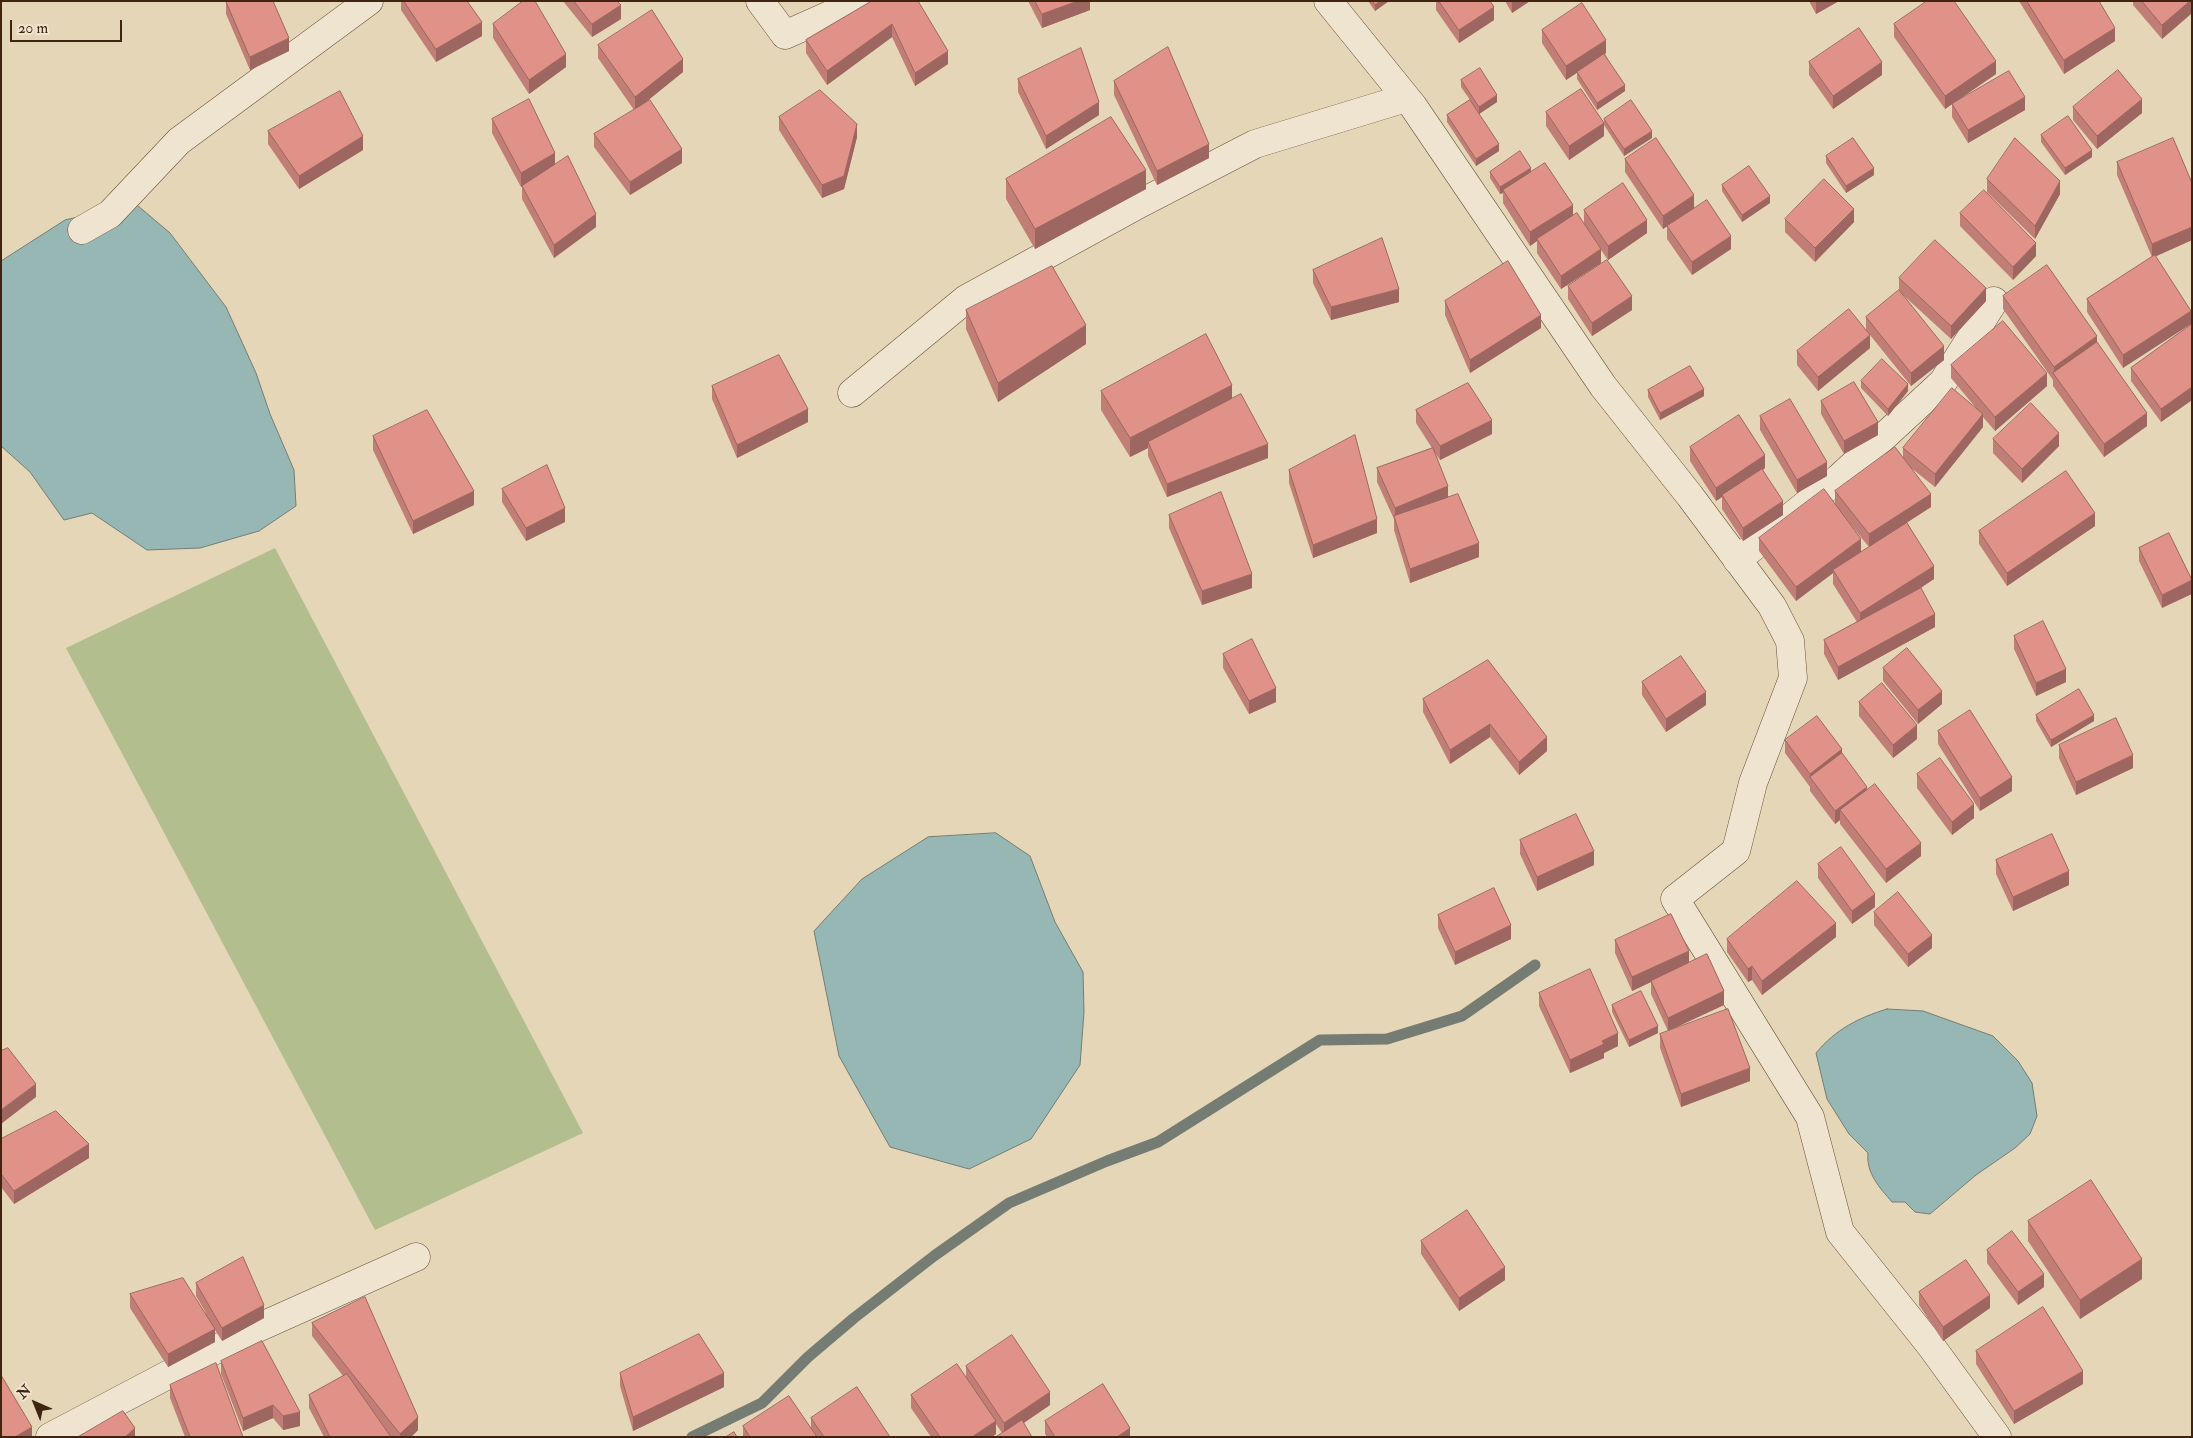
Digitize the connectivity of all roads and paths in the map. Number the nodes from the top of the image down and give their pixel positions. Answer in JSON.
{"nodes":[{"id":1,"x":369,"y":1,"type":"edge"},
{"id":2,"x":760,"y":1,"type":"edge"},
{"id":3,"x":860,"y":1,"type":"edge"},
{"id":4,"x":1328,"y":1,"type":"edge"},
{"id":5,"x":1406,"y":98,"type":"junction"},
{"id":6,"x":82,"y":230,"type":"dead end"},
{"id":7,"x":1994,"y":301,"type":"dead end"},
{"id":8,"x":852,"y":394,"type":"dead end"},
{"id":9,"x":1737,"y":560,"type":"junction"},
{"id":10,"x":416,"y":1257,"type":"dead end"},
{"id":11,"x":50,"y":1437,"type":"edge"},
{"id":12,"x":1997,"y":1437,"type":"edge"}],
"edges":[{"from":1,"to":6,"type":"street"},
{"from":2,"to":3,"type":"street"},
{"from":4,"to":5,"type":"street"},
{"from":5,"to":8,"type":"street"},
{"from":5,"to":9,"type":"street"},
{"from":7,"to":9,"type":"street"},
{"from":9,"to":12,"type":"street"},
{"from":10,"to":11,"type":"street"}]}
